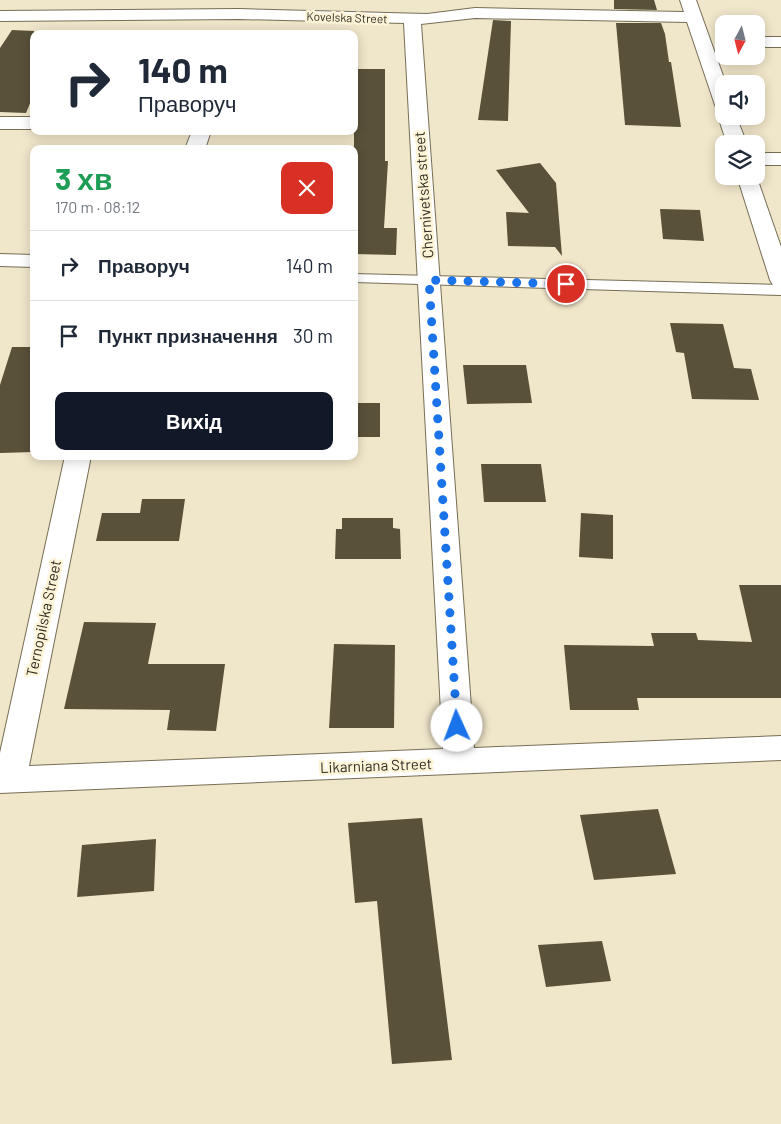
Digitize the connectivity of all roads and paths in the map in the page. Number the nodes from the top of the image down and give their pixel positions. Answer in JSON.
{"nodes":[{"id":1,"x":19,"y":0,"type":"edge"},
{"id":2,"x":688,"y":0,"type":"edge"},
{"id":3,"x":474,"y":7,"type":"edge"},
{"id":4,"x":238,"y":14,"type":"edge"},
{"id":5,"x":6,"y":16,"type":"edge"},
{"id":6,"x":694,"y":18,"type":"junction"},
{"id":7,"x":412,"y":19,"type":"junction"},
{"id":8,"x":765,"y":42,"type":"edge"},
{"id":9,"x":781,"y":42,"type":"edge"},
{"id":10,"x":717,"y":75,"type":"edge"},
{"id":11,"x":0,"y":123,"type":"edge"},
{"id":12,"x":30,"y":123,"type":"edge"},
{"id":13,"x":765,"y":159,"type":"edge"},
{"id":14,"x":781,"y":159,"type":"edge"},
{"id":15,"x":750,"y":185,"type":"edge"},
{"id":16,"x":0,"y":260,"type":"edge"},
{"id":17,"x":30,"y":261,"type":"edge"},
{"id":18,"x":358,"y":278,"type":"edge"},
{"id":19,"x":429,"y":280,"type":"junction"},
{"id":20,"x":781,"y":280,"type":"edge"},
{"id":21,"x":781,"y":290,"type":"edge"},
{"id":22,"x":77,"y":460,"type":"edge"},
{"id":23,"x":781,"y":748,"type":"edge"},
{"id":24,"x":459,"y":761,"type":"junction"},
{"id":25,"x":5,"y":780,"type":"edge"}],
"edges":[{"from":1,"to":5,"type":"street"},
{"from":2,"to":6,"type":"street"},
{"from":3,"to":6,"type":"street","name":"Kovelska Street"},
{"from":3,"to":7,"type":"street","name":"Kovelska Street"},
{"from":4,"to":5,"type":"street","name":"Kovelska Street"},
{"from":4,"to":7,"type":"street","name":"Kovelska Street"},
{"from":6,"to":10,"type":"street"},
{"from":7,"to":19,"type":"street","name":"Chernivetska street"},
{"from":8,"to":9,"type":"street"},
{"from":11,"to":12,"type":"street"},
{"from":13,"to":14,"type":"street"},
{"from":15,"to":20,"type":"street"},
{"from":16,"to":17,"type":"street"},
{"from":18,"to":19,"type":"lane"},
{"from":19,"to":21,"type":"lane"},
{"from":19,"to":24,"type":"street","name":"Chernivetska street"},
{"from":22,"to":25,"type":"street","name":"Ternopilska Street"},
{"from":23,"to":24,"type":"street","name":"Likarniana Street"},
{"from":24,"to":25,"type":"street","name":"Likarniana Street"}]}
